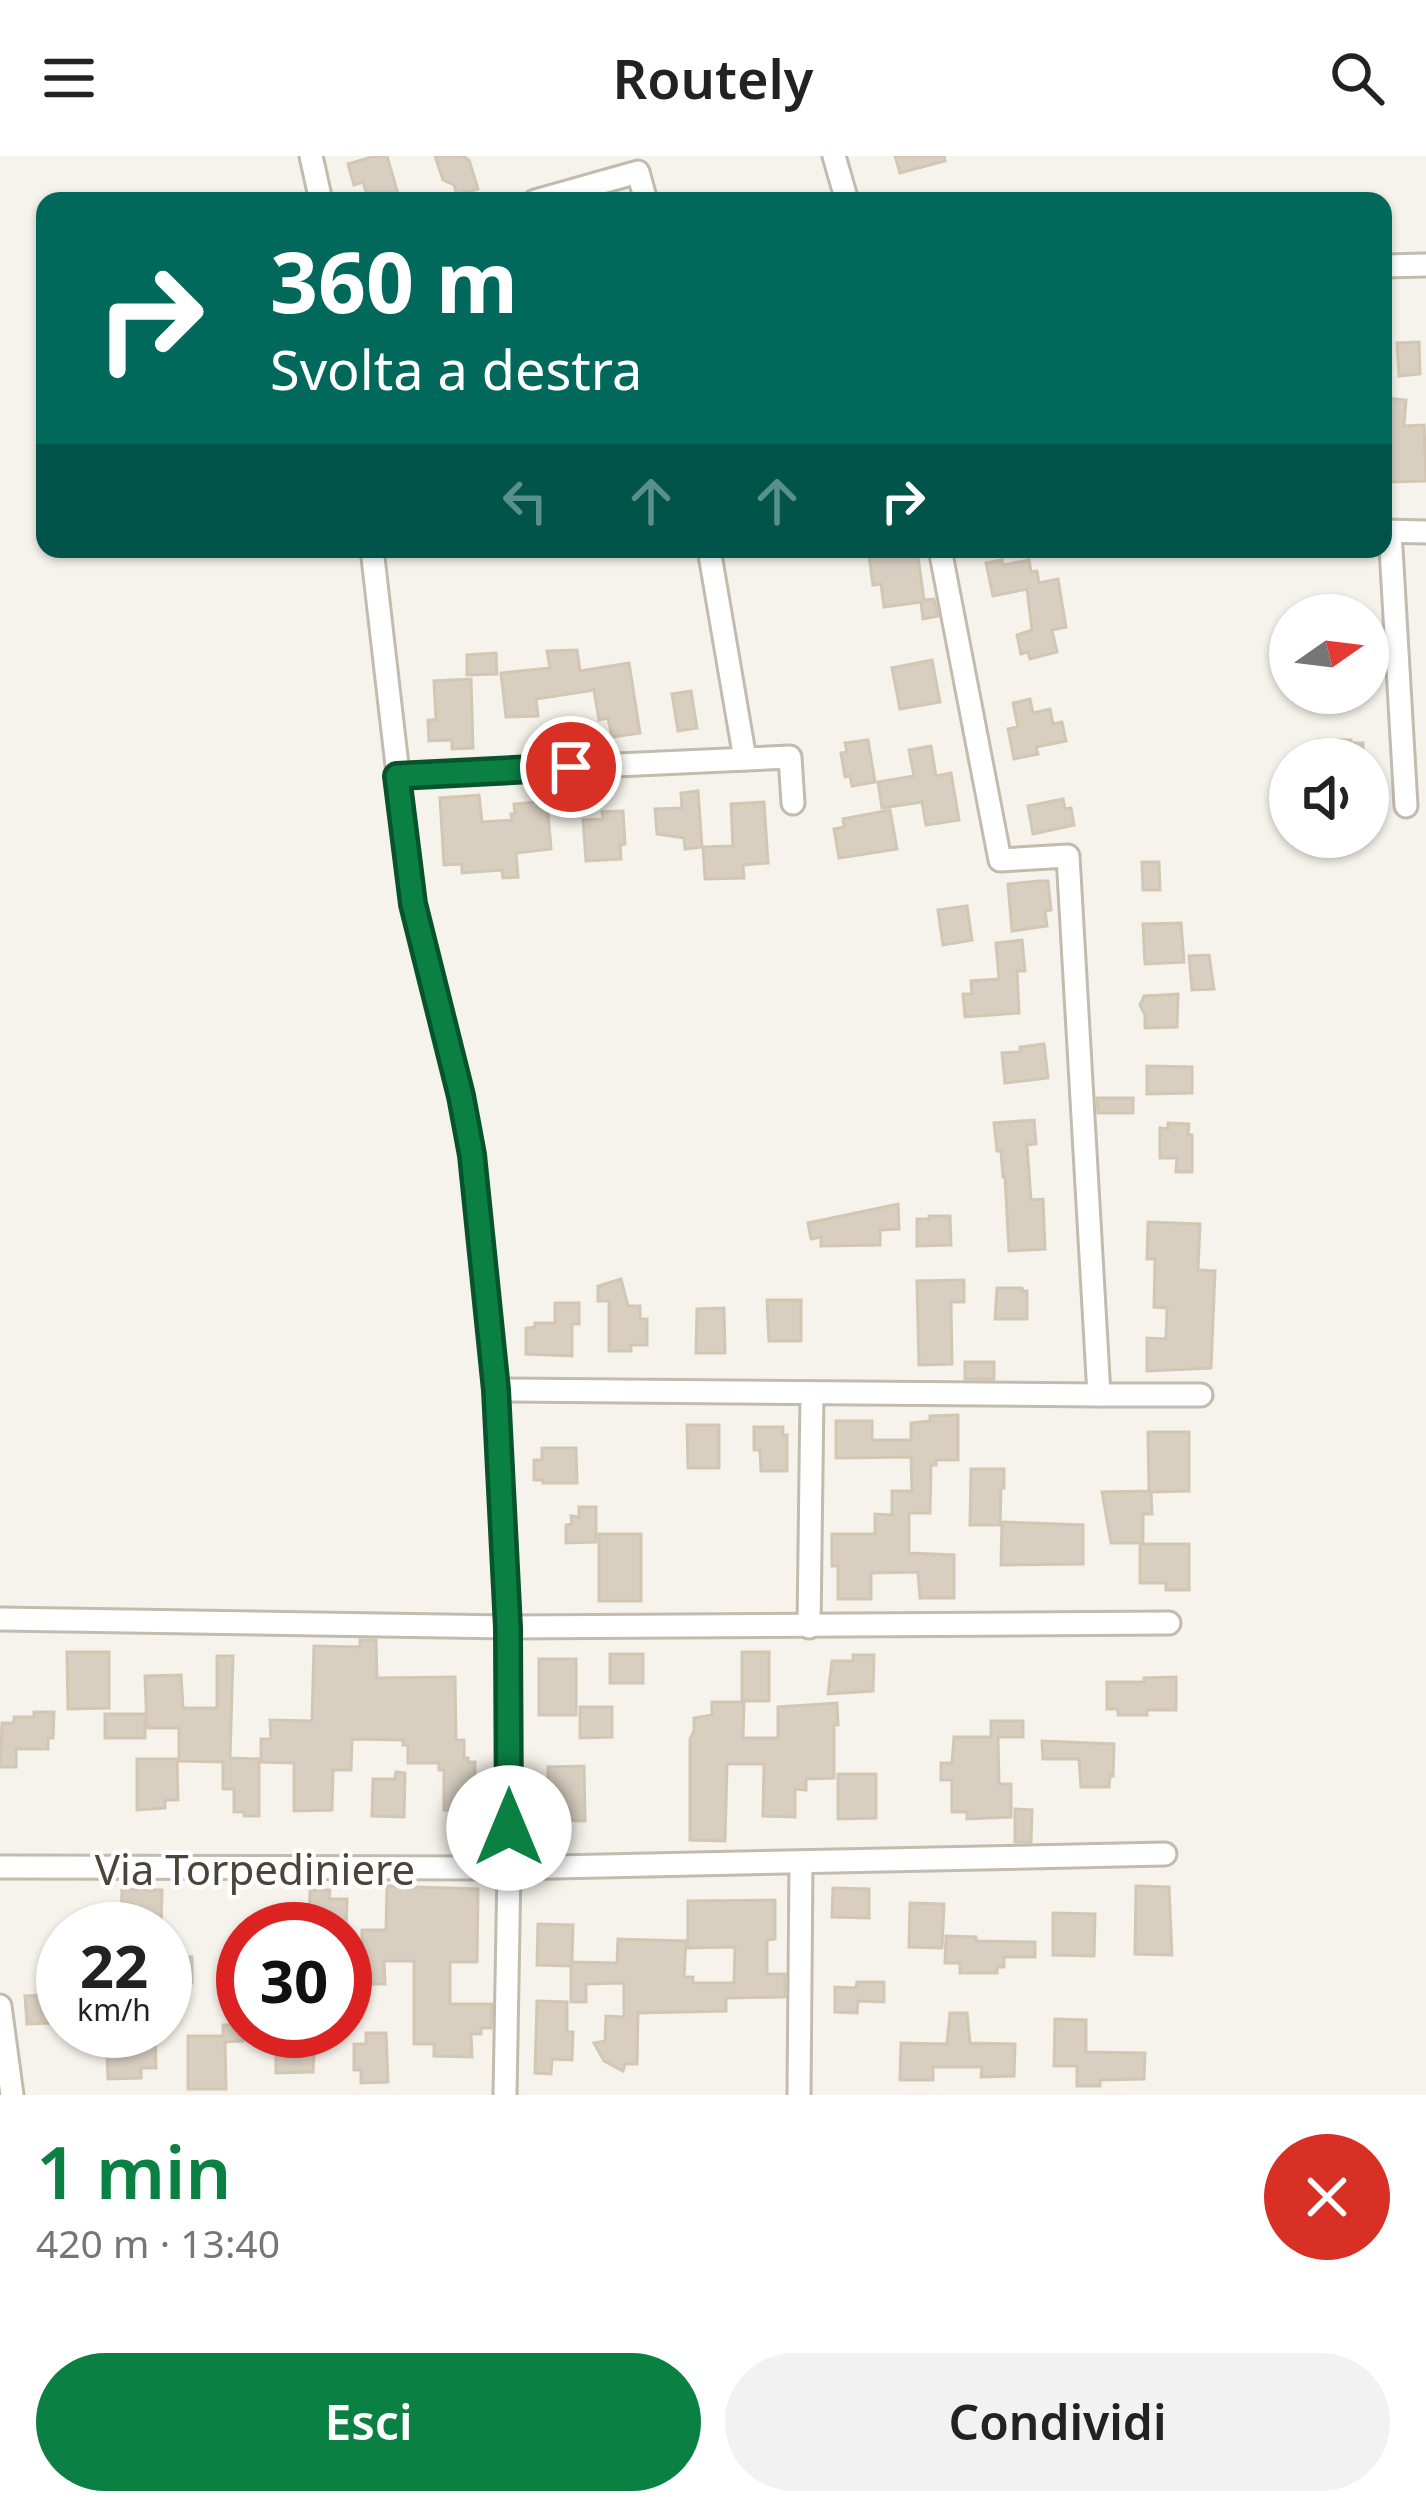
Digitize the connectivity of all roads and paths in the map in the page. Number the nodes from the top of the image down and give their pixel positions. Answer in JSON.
{"nodes":[{"id":1,"x":311,"y":156,"type":"edge"},
{"id":2,"x":834,"y":156,"type":"edge"},
{"id":3,"x":319,"y":192,"type":"edge"},
{"id":4,"x":567,"y":192,"type":"edge"},
{"id":5,"x":644,"y":192,"type":"edge"},
{"id":6,"x":844,"y":192,"type":"edge"},
{"id":7,"x":1426,"y":265,"type":"edge"},
{"id":8,"x":1392,"y":266,"type":"edge"},
{"id":9,"x":1392,"y":531,"type":"edge"},
{"id":10,"x":1426,"y":532,"type":"edge"},
{"id":11,"x":373,"y":558,"type":"edge"},
{"id":12,"x":711,"y":558,"type":"edge"},
{"id":13,"x":942,"y":558,"type":"edge"},
{"id":14,"x":1388,"y":558,"type":"edge"},
{"id":15,"x":746,"y":759,"type":"junction"},
{"id":16,"x":397,"y":776,"type":"junction"},
{"id":17,"x":793,"y":803,"type":"dead end"},
{"id":18,"x":1406,"y":806,"type":"dead end"},
{"id":19,"x":496,"y":1390,"type":"junction"},
{"id":20,"x":812,"y":1393,"type":"junction"},
{"id":21,"x":1099,"y":1395,"type":"junction"},
{"id":22,"x":1201,"y":1395,"type":"dead end"},
{"id":23,"x":0,"y":1619,"type":"edge"},
{"id":24,"x":1168,"y":1623,"type":"dead end"},
{"id":25,"x":809,"y":1627,"type":"junction"},
{"id":26,"x":508,"y":1628,"type":"junction"},
{"id":27,"x":1165,"y":1854,"type":"dead end"},
{"id":28,"x":801,"y":1862,"type":"junction"},
{"id":29,"x":0,"y":1868,"type":"edge"},
{"id":30,"x":509,"y":1868,"type":"junction"},
{"id":31,"x":0,"y":2006,"type":"edge"},
{"id":32,"x":12,"y":2095,"type":"edge"},
{"id":33,"x":505,"y":2095,"type":"edge"},
{"id":34,"x":799,"y":2095,"type":"edge"}],
"edges":[{"from":1,"to":3,"type":"street"},
{"from":2,"to":6,"type":"street"},
{"from":4,"to":5,"type":"street"},
{"from":7,"to":8,"type":"street"},
{"from":9,"to":10,"type":"street"},
{"from":11,"to":16,"type":"street"},
{"from":12,"to":15,"type":"street"},
{"from":13,"to":21,"type":"street"},
{"from":14,"to":18,"type":"street"},
{"from":15,"to":16,"type":"street"},
{"from":15,"to":17,"type":"street"},
{"from":16,"to":19,"type":"street"},
{"from":19,"to":20,"type":"street"},
{"from":19,"to":26,"type":"street"},
{"from":20,"to":21,"type":"street"},
{"from":20,"to":25,"type":"street"},
{"from":21,"to":22,"type":"street"},
{"from":23,"to":26,"type":"street"},
{"from":24,"to":25,"type":"street"},
{"from":25,"to":26,"type":"street"},
{"from":26,"to":30,"type":"street"},
{"from":27,"to":28,"type":"street","name":"Via Torpediniere"},
{"from":28,"to":30,"type":"street","name":"Via Torpediniere"},
{"from":28,"to":34,"type":"street"},
{"from":29,"to":30,"type":"street","name":"Via Torpediniere"},
{"from":30,"to":33,"type":"street"},
{"from":31,"to":32,"type":"street"}]}
